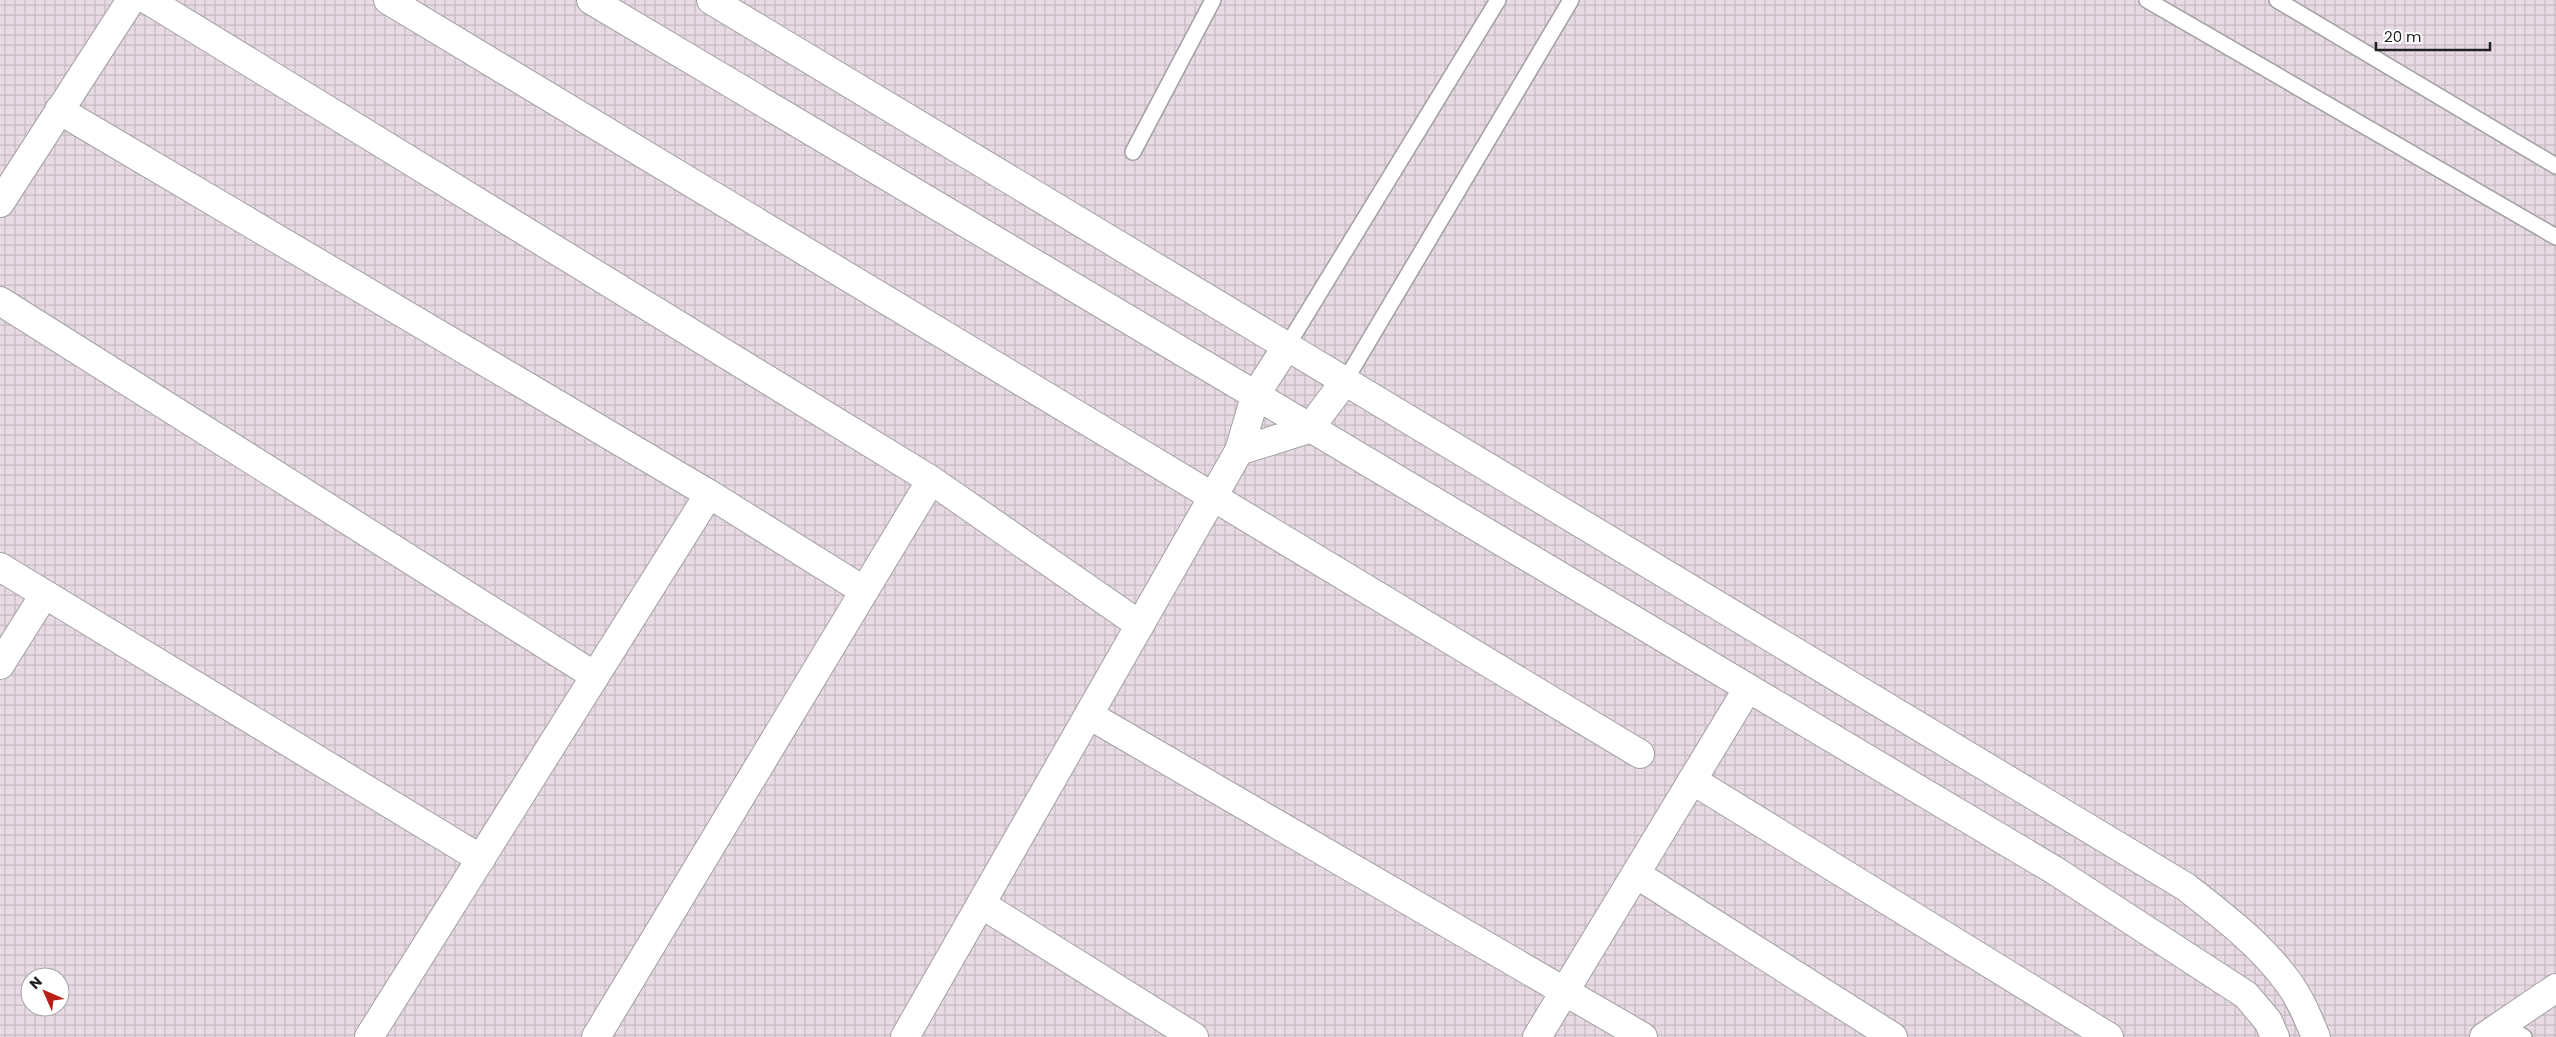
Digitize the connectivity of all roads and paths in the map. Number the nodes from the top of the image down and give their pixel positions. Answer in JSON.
{"nodes":[{"id":1,"x":131,"y":0,"type":"edge"},
{"id":2,"x":148,"y":0,"type":"edge"},
{"id":3,"x":388,"y":0,"type":"edge"},
{"id":4,"x":591,"y":0,"type":"edge"},
{"id":5,"x":711,"y":0,"type":"edge"},
{"id":6,"x":1213,"y":0,"type":"edge"},
{"id":7,"x":1498,"y":0,"type":"edge"},
{"id":8,"x":1571,"y":0,"type":"edge"},
{"id":9,"x":2147,"y":0,"type":"edge"},
{"id":10,"x":2276,"y":0,"type":"edge"},
{"id":11,"x":60,"y":110,"type":"junction"},
{"id":12,"x":1133,"y":152,"type":"dead end"},
{"id":13,"x":2556,"y":166,"type":"edge"},
{"id":14,"x":0,"y":203,"type":"edge"},
{"id":15,"x":2556,"y":237,"type":"edge"},
{"id":16,"x":0,"y":301,"type":"edge"},
{"id":17,"x":1287,"y":346,"type":"junction"},
{"id":18,"x":1345,"y":381,"type":"junction"},
{"id":19,"x":1256,"y":394,"type":"junction"},
{"id":20,"x":1309,"y":429,"type":"junction"},
{"id":21,"x":1239,"y":452,"type":"junction"},
{"id":22,"x":931,"y":480,"type":"junction"},
{"id":23,"x":709,"y":494,"type":"junction"},
{"id":24,"x":1212,"y":497,"type":"junction"},
{"id":25,"x":0,"y":567,"type":"edge"},
{"id":26,"x":863,"y":590,"type":"junction"},
{"id":27,"x":44,"y":595,"type":"junction"},
{"id":28,"x":1140,"y":625,"type":"junction"},
{"id":29,"x":0,"y":665,"type":"edge"},
{"id":30,"x":595,"y":676,"type":"junction"},
{"id":31,"x":1748,"y":688,"type":"junction"},
{"id":32,"x":1089,"y":715,"type":"junction"},
{"id":33,"x":1640,"y":754,"type":"dead end"},
{"id":34,"x":1692,"y":780,"type":"junction"},
{"id":35,"x":481,"y":859,"type":"junction"},
{"id":36,"x":1636,"y":874,"type":"junction"},
{"id":37,"x":981,"y":904,"type":"junction"},
{"id":38,"x":2556,"y":988,"type":"edge"},
{"id":39,"x":1565,"y":991,"type":"junction"},
{"id":40,"x":2503,"y":1033,"type":"edge"},
{"id":41,"x":369,"y":1037,"type":"edge"},
{"id":42,"x":596,"y":1037,"type":"edge"},
{"id":43,"x":905,"y":1037,"type":"edge"},
{"id":44,"x":1194,"y":1037,"type":"edge"},
{"id":45,"x":1537,"y":1037,"type":"edge"},
{"id":46,"x":1643,"y":1037,"type":"edge"},
{"id":47,"x":1893,"y":1037,"type":"edge"},
{"id":48,"x":2109,"y":1037,"type":"edge"},
{"id":49,"x":2274,"y":1037,"type":"edge"},
{"id":50,"x":2316,"y":1037,"type":"edge"}],
"edges":[{"from":1,"to":11,"type":"street"},
{"from":2,"to":22,"type":"street"},
{"from":3,"to":24,"type":"street"},
{"from":4,"to":19,"type":"street"},
{"from":5,"to":17,"type":"street"},
{"from":6,"to":12,"type":"lane"},
{"from":7,"to":17,"type":"lane"},
{"from":8,"to":18,"type":"lane"},
{"from":9,"to":15,"type":"lane"},
{"from":10,"to":13,"type":"lane"},
{"from":11,"to":14,"type":"street"},
{"from":11,"to":23,"type":"street"},
{"from":16,"to":30,"type":"street"},
{"from":17,"to":18,"type":"street"},
{"from":17,"to":19,"type":"street"},
{"from":18,"to":20,"type":"street"},
{"from":18,"to":50,"type":"street"},
{"from":19,"to":20,"type":"street"},
{"from":19,"to":21,"type":"street"},
{"from":20,"to":21,"type":"street"},
{"from":20,"to":31,"type":"street"},
{"from":21,"to":24,"type":"street"},
{"from":22,"to":26,"type":"street"},
{"from":22,"to":28,"type":"street"},
{"from":23,"to":26,"type":"street"},
{"from":23,"to":30,"type":"street"},
{"from":24,"to":28,"type":"street"},
{"from":24,"to":33,"type":"street"},
{"from":25,"to":27,"type":"street"},
{"from":26,"to":42,"type":"street"},
{"from":27,"to":29,"type":"street"},
{"from":27,"to":35,"type":"street"},
{"from":28,"to":32,"type":"street"},
{"from":30,"to":35,"type":"street"},
{"from":31,"to":34,"type":"street"},
{"from":31,"to":49,"type":"street"},
{"from":32,"to":37,"type":"street"},
{"from":32,"to":39,"type":"street"},
{"from":34,"to":36,"type":"street"},
{"from":34,"to":48,"type":"street"},
{"from":35,"to":41,"type":"street"},
{"from":36,"to":39,"type":"street"},
{"from":36,"to":47,"type":"street"},
{"from":37,"to":43,"type":"street"},
{"from":37,"to":44,"type":"street"},
{"from":38,"to":40,"type":"street"},
{"from":39,"to":45,"type":"street"},
{"from":39,"to":46,"type":"street"}]}
